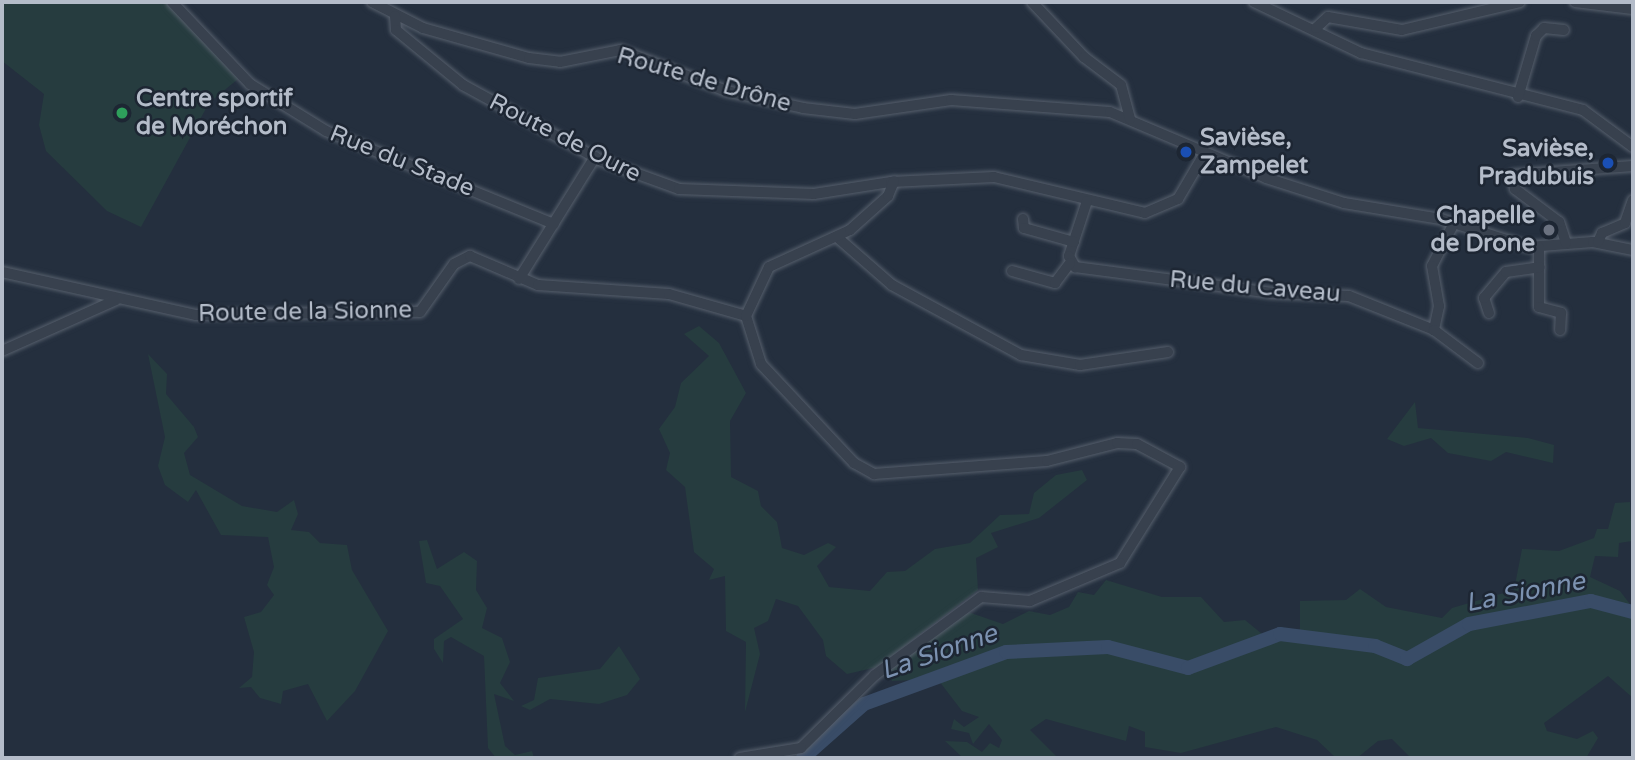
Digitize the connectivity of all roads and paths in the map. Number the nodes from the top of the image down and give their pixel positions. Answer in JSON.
{"nodes":[{"id":1,"x":173,"y":2,"type":"edge"},
{"id":2,"x":372,"y":2,"type":"edge"},
{"id":3,"x":1032,"y":2,"type":"edge"},
{"id":4,"x":1254,"y":2,"type":"edge"},
{"id":5,"x":1520,"y":2,"type":"edge"},
{"id":6,"x":1575,"y":2,"type":"edge"},
{"id":7,"x":1633,"y":9,"type":"edge"},
{"id":8,"x":395,"y":16,"type":"junction"},
{"id":9,"x":1316,"y":28,"type":"junction"},
{"id":10,"x":1563,"y":30,"type":"dead end"},
{"id":11,"x":1518,"y":97,"type":"junction"},
{"id":12,"x":1130,"y":119,"type":"junction"},
{"id":13,"x":1633,"y":147,"type":"edge"},
{"id":14,"x":1205,"y":153,"type":"junction"},
{"id":15,"x":594,"y":158,"type":"junction"},
{"id":16,"x":1633,"y":166,"type":"edge"},
{"id":17,"x":894,"y":181,"type":"junction"},
{"id":18,"x":1633,"y":200,"type":"edge"},
{"id":19,"x":1087,"y":201,"type":"junction"},
{"id":20,"x":1023,"y":219,"type":"dead end"},
{"id":21,"x":1454,"y":223,"type":"junction"},
{"id":22,"x":554,"y":224,"type":"junction"},
{"id":23,"x":837,"y":237,"type":"junction"},
{"id":24,"x":1074,"y":242,"type":"junction"},
{"id":25,"x":1598,"y":242,"type":"junction"},
{"id":26,"x":1566,"y":243,"type":"junction"},
{"id":27,"x":1539,"y":247,"type":"junction"},
{"id":28,"x":1633,"y":250,"type":"edge"},
{"id":29,"x":1070,"y":263,"type":"junction"},
{"id":30,"x":1540,"y":267,"type":"junction"},
{"id":31,"x":1012,"y":271,"type":"dead end"},
{"id":32,"x":2,"y":272,"type":"edge"},
{"id":33,"x":519,"y":279,"type":"junction"},
{"id":34,"x":116,"y":300,"type":"junction"},
{"id":35,"x":1489,"y":313,"type":"dead end"},
{"id":36,"x":746,"y":316,"type":"junction"},
{"id":37,"x":1434,"y":330,"type":"junction"},
{"id":38,"x":1560,"y":330,"type":"dead end"},
{"id":39,"x":2,"y":351,"type":"edge"},
{"id":40,"x":1168,"y":352,"type":"dead end"},
{"id":41,"x":1478,"y":363,"type":"dead end"},
{"id":42,"x":740,"y":758,"type":"edge"}],
"edges":[{"from":1,"to":22,"type":"street","name":"Rue du Stade"},
{"from":2,"to":8,"type":"street","name":"Route de Drône"},
{"from":3,"to":12,"type":"street"},
{"from":4,"to":9,"type":"street"},
{"from":5,"to":9,"type":"street"},
{"from":6,"to":7,"type":"street"},
{"from":8,"to":12,"type":"street","name":"Route de Drône"},
{"from":8,"to":15,"type":"street","name":"Route de Oure"},
{"from":9,"to":11,"type":"street"},
{"from":10,"to":11,"type":"street"},
{"from":11,"to":13,"type":"street"},
{"from":12,"to":14,"type":"street","name":"Route de Drône"},
{"from":14,"to":19,"type":"street","name":"Route de Oure"},
{"from":14,"to":21,"type":"street","name":"Route de Drône"},
{"from":15,"to":17,"type":"street","name":"Route de Oure"},
{"from":15,"to":22,"type":"street"},
{"from":16,"to":26,"type":"street"},
{"from":17,"to":19,"type":"street","name":"Route de Oure"},
{"from":17,"to":23,"type":"street"},
{"from":18,"to":25,"type":"street"},
{"from":19,"to":24,"type":"street"},
{"from":20,"to":24,"type":"street"},
{"from":21,"to":27,"type":"street","name":"Route de Drône"},
{"from":21,"to":37,"type":"street"},
{"from":22,"to":33,"type":"street"},
{"from":23,"to":36,"type":"street"},
{"from":23,"to":40,"type":"street"},
{"from":24,"to":29,"type":"street"},
{"from":25,"to":26,"type":"street"},
{"from":25,"to":28,"type":"street"},
{"from":26,"to":27,"type":"street"},
{"from":27,"to":30,"type":"street"},
{"from":29,"to":31,"type":"street"},
{"from":29,"to":37,"type":"street","name":"Rue du Caveau"},
{"from":30,"to":35,"type":"street"},
{"from":30,"to":38,"type":"street"},
{"from":32,"to":34,"type":"street","name":"Route de la Sionne"},
{"from":33,"to":34,"type":"street","name":"Route de la Sionne"},
{"from":33,"to":36,"type":"street","name":"Route de la Sionne"},
{"from":34,"to":39,"type":"street"},
{"from":36,"to":42,"type":"street"},
{"from":37,"to":41,"type":"street","name":"Rue du Caveau"}]}
